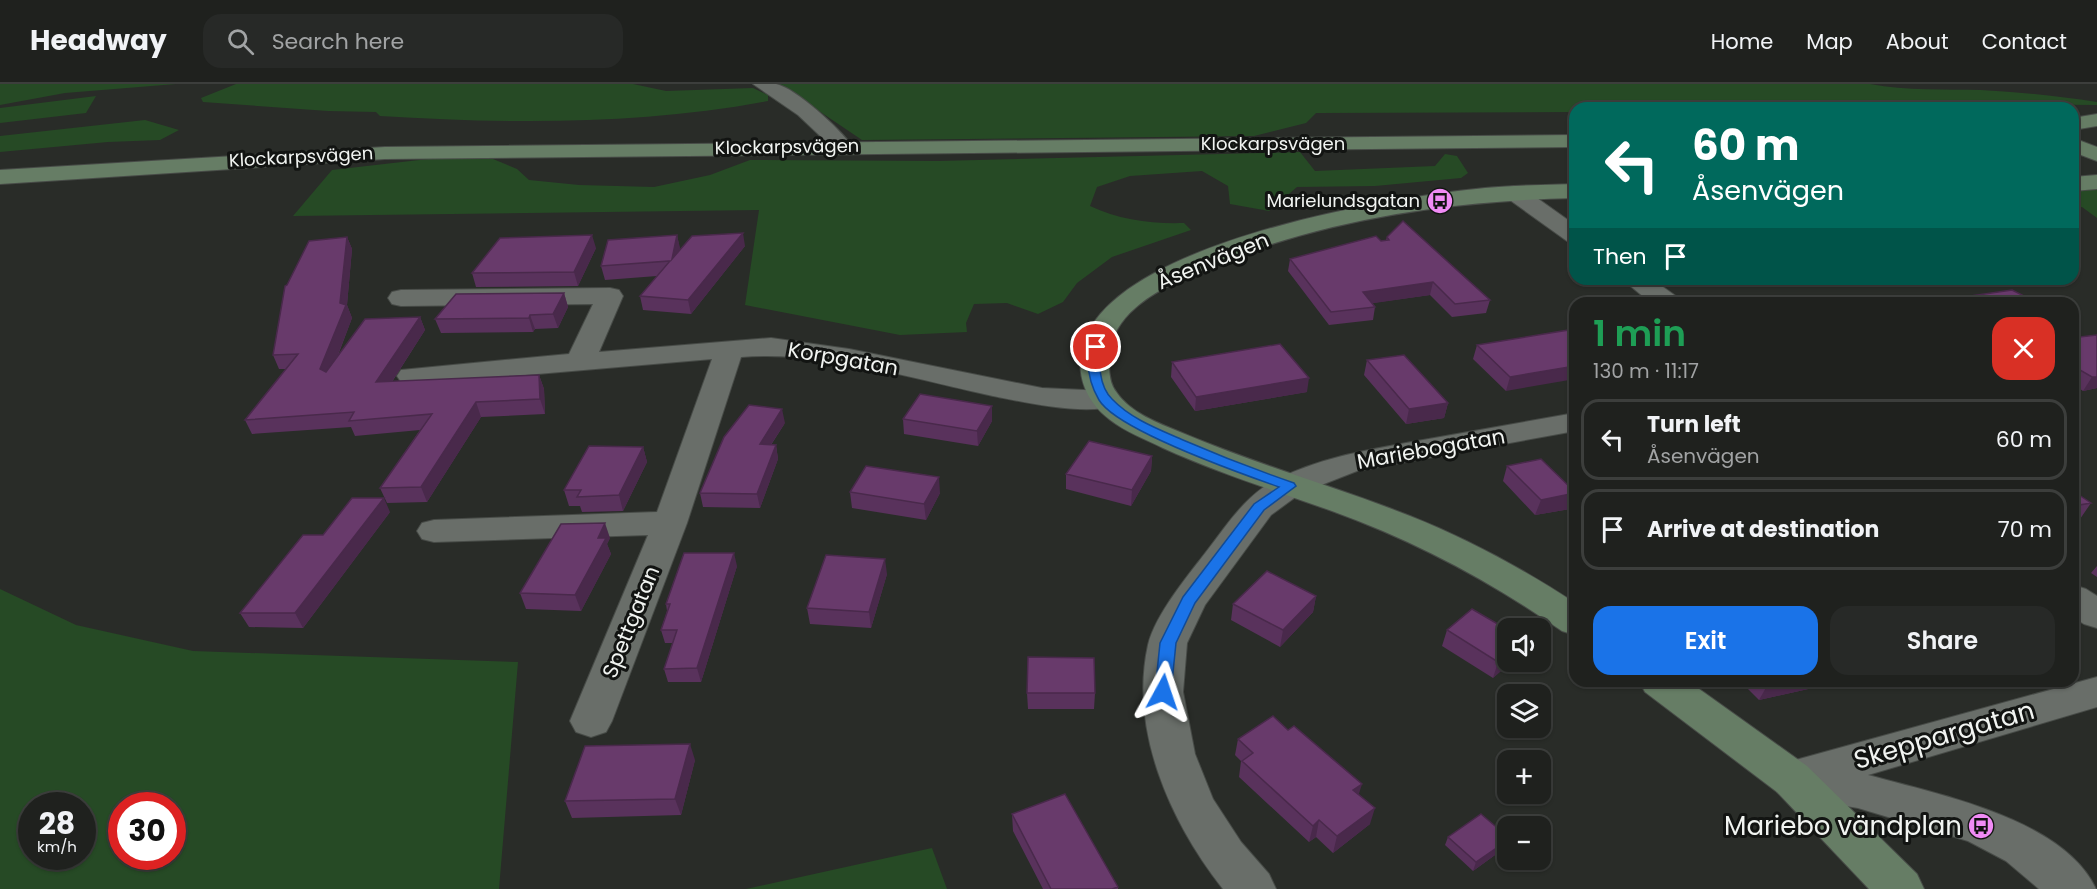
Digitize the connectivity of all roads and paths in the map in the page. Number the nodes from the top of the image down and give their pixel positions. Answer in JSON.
{"nodes":[{"id":1,"x":762,"y":84,"type":"edge"},
{"id":2,"x":2097,"y":120,"type":"edge"},
{"id":3,"x":2079,"y":123,"type":"edge"},
{"id":4,"x":1569,"y":141,"type":"edge"},
{"id":5,"x":842,"y":146,"type":"junction"},
{"id":6,"x":2079,"y":147,"type":"edge"},
{"id":7,"x":2097,"y":155,"type":"edge"},
{"id":8,"x":0,"y":177,"type":"edge"},
{"id":9,"x":2097,"y":182,"type":"edge"},
{"id":10,"x":2079,"y":184,"type":"edge"},
{"id":11,"x":1569,"y":191,"type":"edge"},
{"id":12,"x":1515,"y":193,"type":"junction"},
{"id":13,"x":1569,"y":232,"type":"edge"},
{"id":14,"x":1643,"y":285,"type":"edge"},
{"id":15,"x":1660,"y":297,"type":"edge"},
{"id":16,"x":401,"y":298,"type":"dead end"},
{"id":17,"x":730,"y":348,"type":"junction"},
{"id":18,"x":580,"y":362,"type":"junction"},
{"id":19,"x":411,"y":376,"type":"dead end"},
{"id":20,"x":1105,"y":400,"type":"junction"},
{"id":21,"x":1569,"y":423,"type":"edge"},
{"id":22,"x":1289,"y":486,"type":"junction"},
{"id":23,"x":670,"y":523,"type":"junction"},
{"id":24,"x":434,"y":531,"type":"dead end"},
{"id":25,"x":2079,"y":602,"type":"edge"},
{"id":26,"x":2097,"y":615,"type":"edge"},
{"id":27,"x":1569,"y":617,"type":"edge"},
{"id":28,"x":1667,"y":687,"type":"edge"},
{"id":29,"x":2097,"y":692,"type":"edge"},
{"id":30,"x":591,"y":721,"type":"dead end"},
{"id":31,"x":1792,"y":778,"type":"junction"},
{"id":32,"x":1252,"y":889,"type":"edge"},
{"id":33,"x":1900,"y":889,"type":"edge"},
{"id":34,"x":2072,"y":889,"type":"edge"}],
"edges":[{"from":1,"to":5,"type":"street"},
{"from":2,"to":3,"type":"street"},
{"from":4,"to":5,"type":"street","name":"Klockarpsvägen"},
{"from":5,"to":8,"type":"street","name":"Klockarpsvägen"},
{"from":6,"to":7,"type":"street"},
{"from":9,"to":10,"type":"street"},
{"from":11,"to":12,"type":"street","name":"Åsenvägen"},
{"from":12,"to":13,"type":"street"},
{"from":12,"to":20,"type":"street","name":"Åsenvägen"},
{"from":14,"to":15,"type":"street"},
{"from":16,"to":18,"type":"street"},
{"from":17,"to":18,"type":"street","name":"Korpgatan"},
{"from":17,"to":20,"type":"street","name":"Korpgatan"},
{"from":17,"to":23,"type":"street","name":"Spettgatan"},
{"from":18,"to":19,"type":"street","name":"Korpgatan"},
{"from":20,"to":22,"type":"street"},
{"from":21,"to":22,"type":"street","name":"Mariebogatan"},
{"from":22,"to":27,"type":"street"},
{"from":22,"to":32,"type":"street","name":"Mariebogatan"},
{"from":23,"to":24,"type":"street"},
{"from":23,"to":30,"type":"street","name":"Spettgatan"},
{"from":25,"to":26,"type":"street"},
{"from":28,"to":31,"type":"street"},
{"from":29,"to":31,"type":"street","name":"Skeppargatan"},
{"from":31,"to":33,"type":"street"},
{"from":31,"to":34,"type":"street"}]}
